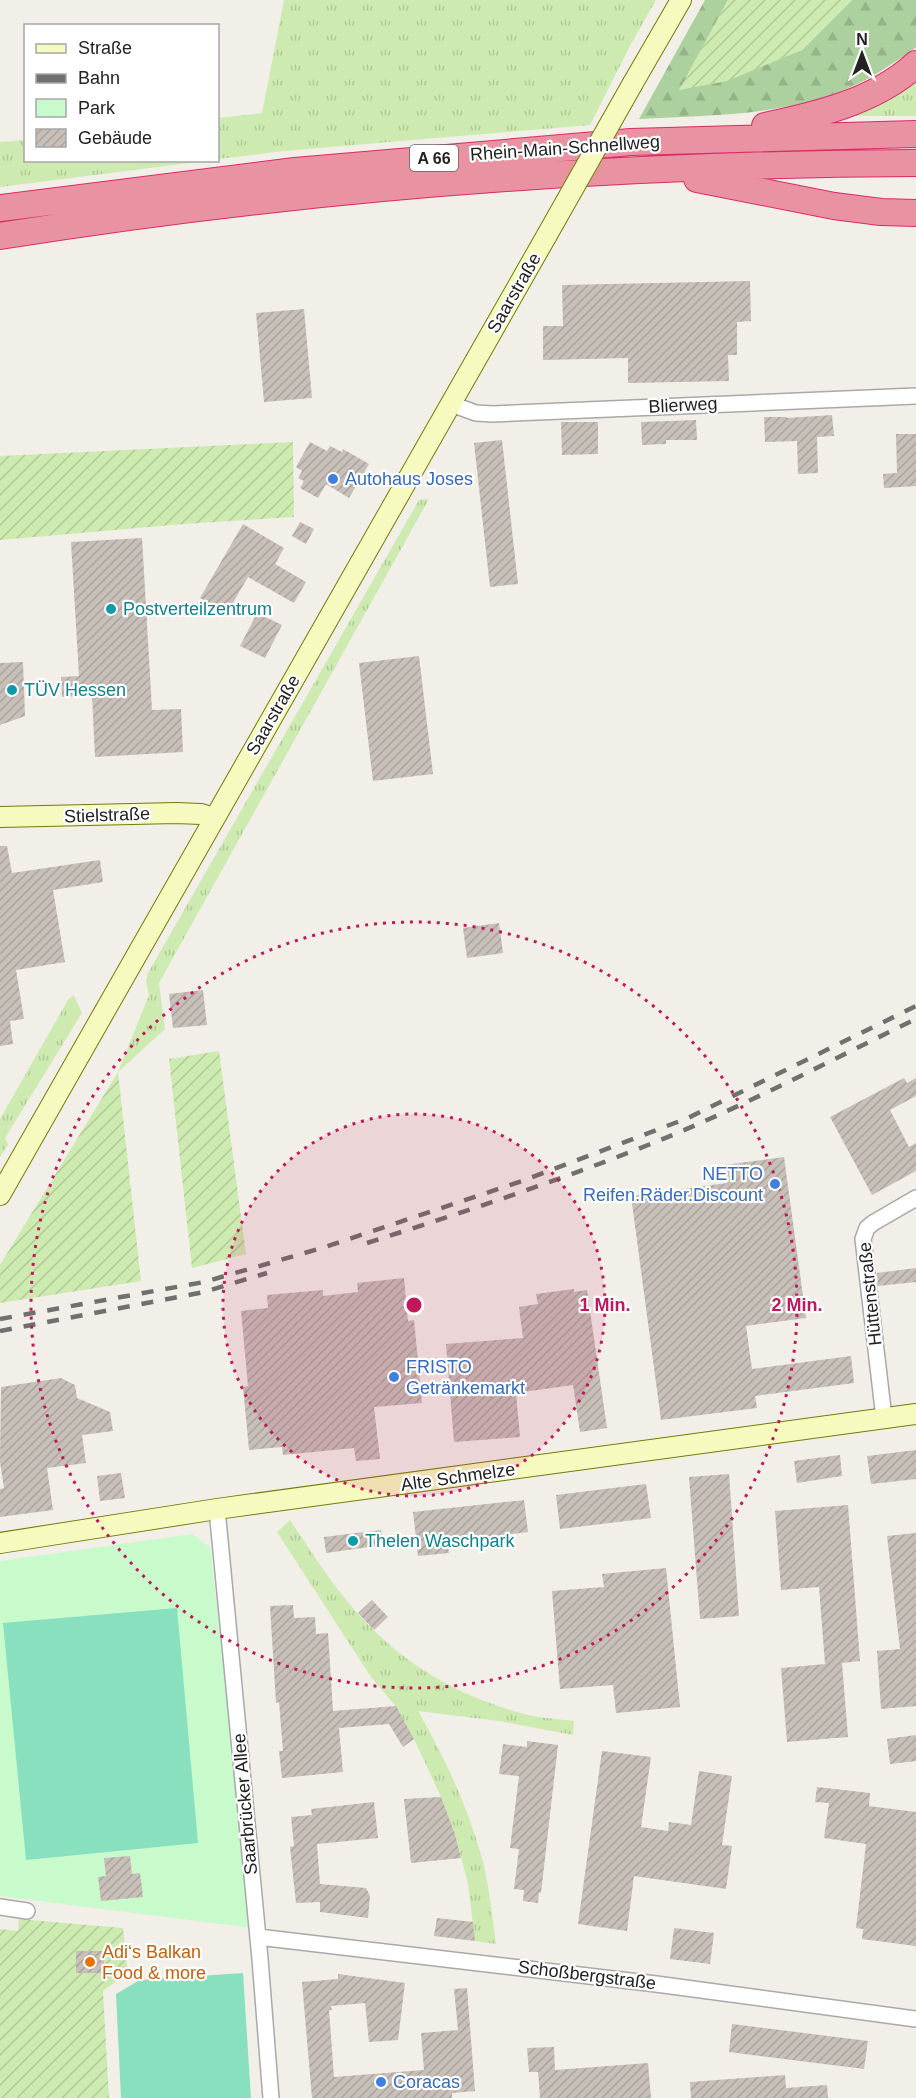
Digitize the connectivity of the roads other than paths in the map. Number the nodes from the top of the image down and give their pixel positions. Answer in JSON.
{"nodes":[{"id":1,"x":681,"y":0,"type":"edge"},
{"id":2,"x":916,"y":64,"type":"edge"},
{"id":3,"x":916,"y":134,"type":"edge"},
{"id":4,"x":684,"y":140,"type":"junction"},
{"id":5,"x":916,"y":163,"type":"edge"},
{"id":6,"x":615,"y":172,"type":"junction"},
{"id":7,"x":0,"y":207,"type":"edge"},
{"id":8,"x":916,"y":213,"type":"edge"},
{"id":9,"x":0,"y":236,"type":"edge"},
{"id":10,"x":916,"y":396,"type":"edge"},
{"id":11,"x":451,"y":404,"type":"junction"},
{"id":12,"x":0,"y":818,"type":"edge"},
{"id":13,"x":213,"y":818,"type":"junction"},
{"id":14,"x":0,"y":1195,"type":"edge"},
{"id":15,"x":916,"y":1198,"type":"edge"},
{"id":16,"x":916,"y":1414,"type":"edge"},
{"id":17,"x":884,"y":1418,"type":"junction"},
{"id":18,"x":217,"y":1509,"type":"junction"},
{"id":19,"x":0,"y":1543,"type":"edge"},
{"id":20,"x":0,"y":1907,"type":"edge"},
{"id":21,"x":27,"y":1911,"type":"dead end"},
{"id":22,"x":258,"y":1937,"type":"junction"},
{"id":23,"x":916,"y":2019,"type":"edge"},
{"id":24,"x":271,"y":2098,"type":"edge"}],
"edges":[{"from":1,"to":11,"type":"main road","name":"Saarstraße","bridge":true},
{"from":2,"to":4,"type":"highway"},
{"from":3,"to":4,"type":"highway","name":"Rhein-Main-Schnellweg","number":"A 66"},
{"from":4,"to":7,"type":"highway","name":"Rhein-Main-Schnellweg","number":"A 66"},
{"from":5,"to":6,"type":"highway","name":"Rhein-Main-Schnellweg","number":"A 66"},
{"from":6,"to":8,"type":"highway"},
{"from":6,"to":9,"type":"highway","name":"Rhein-Main-Schnellweg","number":"A 66"},
{"from":10,"to":11,"type":"street","name":"Blierweg"},
{"from":11,"to":13,"type":"main road","name":"Saarstraße"},
{"from":12,"to":13,"type":"main road","name":"Stielstraße"},
{"from":13,"to":14,"type":"main road","name":"Saarstraße"},
{"from":15,"to":17,"type":"street","name":"Hüttenstraße"},
{"from":16,"to":17,"type":"main road","name":"Alte Schmelze"},
{"from":17,"to":18,"type":"main road","name":"Alte Schmelze"},
{"from":18,"to":19,"type":"main road","name":"Alte Schmelze"},
{"from":18,"to":22,"type":"street","name":"Saarbrücker Allee"},
{"from":20,"to":21,"type":"street"},
{"from":22,"to":23,"type":"street","name":"Schoßbergstraße"},
{"from":22,"to":24,"type":"street","name":"Saarbrücker Allee"}]}
